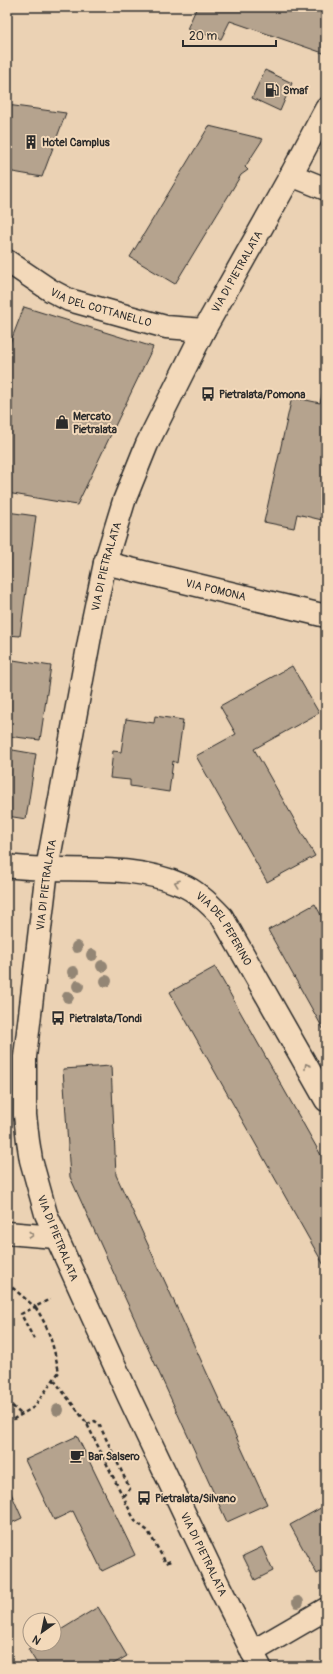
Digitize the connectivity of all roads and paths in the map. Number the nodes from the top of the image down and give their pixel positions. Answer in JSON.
{"nodes":[{"id":1,"x":326,"y":109,"type":"edge"},
{"id":2,"x":292,"y":175,"type":"junction"},
{"id":3,"x":326,"y":189,"type":"edge"},
{"id":4,"x":7,"y":261,"type":"edge"},
{"id":5,"x":204,"y":330,"type":"junction"},
{"id":6,"x":105,"y":563,"type":"junction"},
{"id":7,"x":326,"y":616,"type":"edge"},
{"id":8,"x":7,"y":866,"type":"edge"},
{"id":9,"x":47,"y":869,"type":"junction"},
{"id":10,"x":326,"y":1100,"type":"edge"},
{"id":11,"x":7,"y":1233,"type":"edge"},
{"id":12,"x":55,"y":1237,"type":"junction"},
{"id":13,"x":7,"y":1283,"type":"edge"},
{"id":14,"x":50,"y":1299,"type":"dead end"},
{"id":15,"x":35,"y":1307,"type":"junction"},
{"id":16,"x":35,"y":1341,"type":"dead end"},
{"id":17,"x":54,"y":1380,"type":"junction"},
{"id":18,"x":7,"y":1401,"type":"edge"},
{"id":19,"x":22,"y":1414,"type":"junction"},
{"id":20,"x":7,"y":1423,"type":"edge"},
{"id":21,"x":87,"y":1424,"type":"junction"},
{"id":22,"x":125,"y":1458,"type":"dead end"},
{"id":23,"x":118,"y":1462,"type":"junction"},
{"id":24,"x":123,"y":1497,"type":"junction"},
{"id":25,"x":173,"y":1560,"type":"dead end"},
{"id":26,"x":326,"y":1609,"type":"edge"},
{"id":27,"x":256,"y":1659,"type":"edge"}],
"edges":[{"from":1,"to":2,"type":"street","name":"VIA DI PIETRALATA"},
{"from":2,"to":3,"type":"street"},
{"from":2,"to":5,"type":"street","name":"VIA DI PIETRALATA"},
{"from":4,"to":5,"type":"street","name":"VIA DEL COTTANELLO"},
{"from":5,"to":6,"type":"street","name":"VIA DI PIETRALATA"},
{"from":6,"to":7,"type":"street","name":"VIA POMONA"},
{"from":6,"to":9,"type":"street","name":"VIA DI PIETRALATA"},
{"from":8,"to":9,"type":"street","name":"VIA DEL PEPERINO"},
{"from":10,"to":9,"type":"street","name":"VIA DEL PEPERINO","one_way":true},
{"from":9,"to":12,"type":"street","name":"VIA DI PIETRALATA"},
{"from":11,"to":12,"type":"street","one_way":true},
{"from":12,"to":27,"type":"street","name":"VIA DI PIETRALATA"},
{"from":13,"to":15,"type":"path"},
{"from":14,"to":15,"type":"path"},
{"from":15,"to":16,"type":"path"},
{"from":15,"to":17,"type":"path"},
{"from":17,"to":19,"type":"path"},
{"from":17,"to":21,"type":"path"},
{"from":18,"to":19,"type":"path"},
{"from":19,"to":20,"type":"path"},
{"from":21,"to":23,"type":"path"},
{"from":21,"to":24,"type":"path"},
{"from":22,"to":23,"type":"path"},
{"from":23,"to":24,"type":"path"},
{"from":24,"to":25,"type":"path"},
{"from":26,"to":27,"type":"street"}]}
